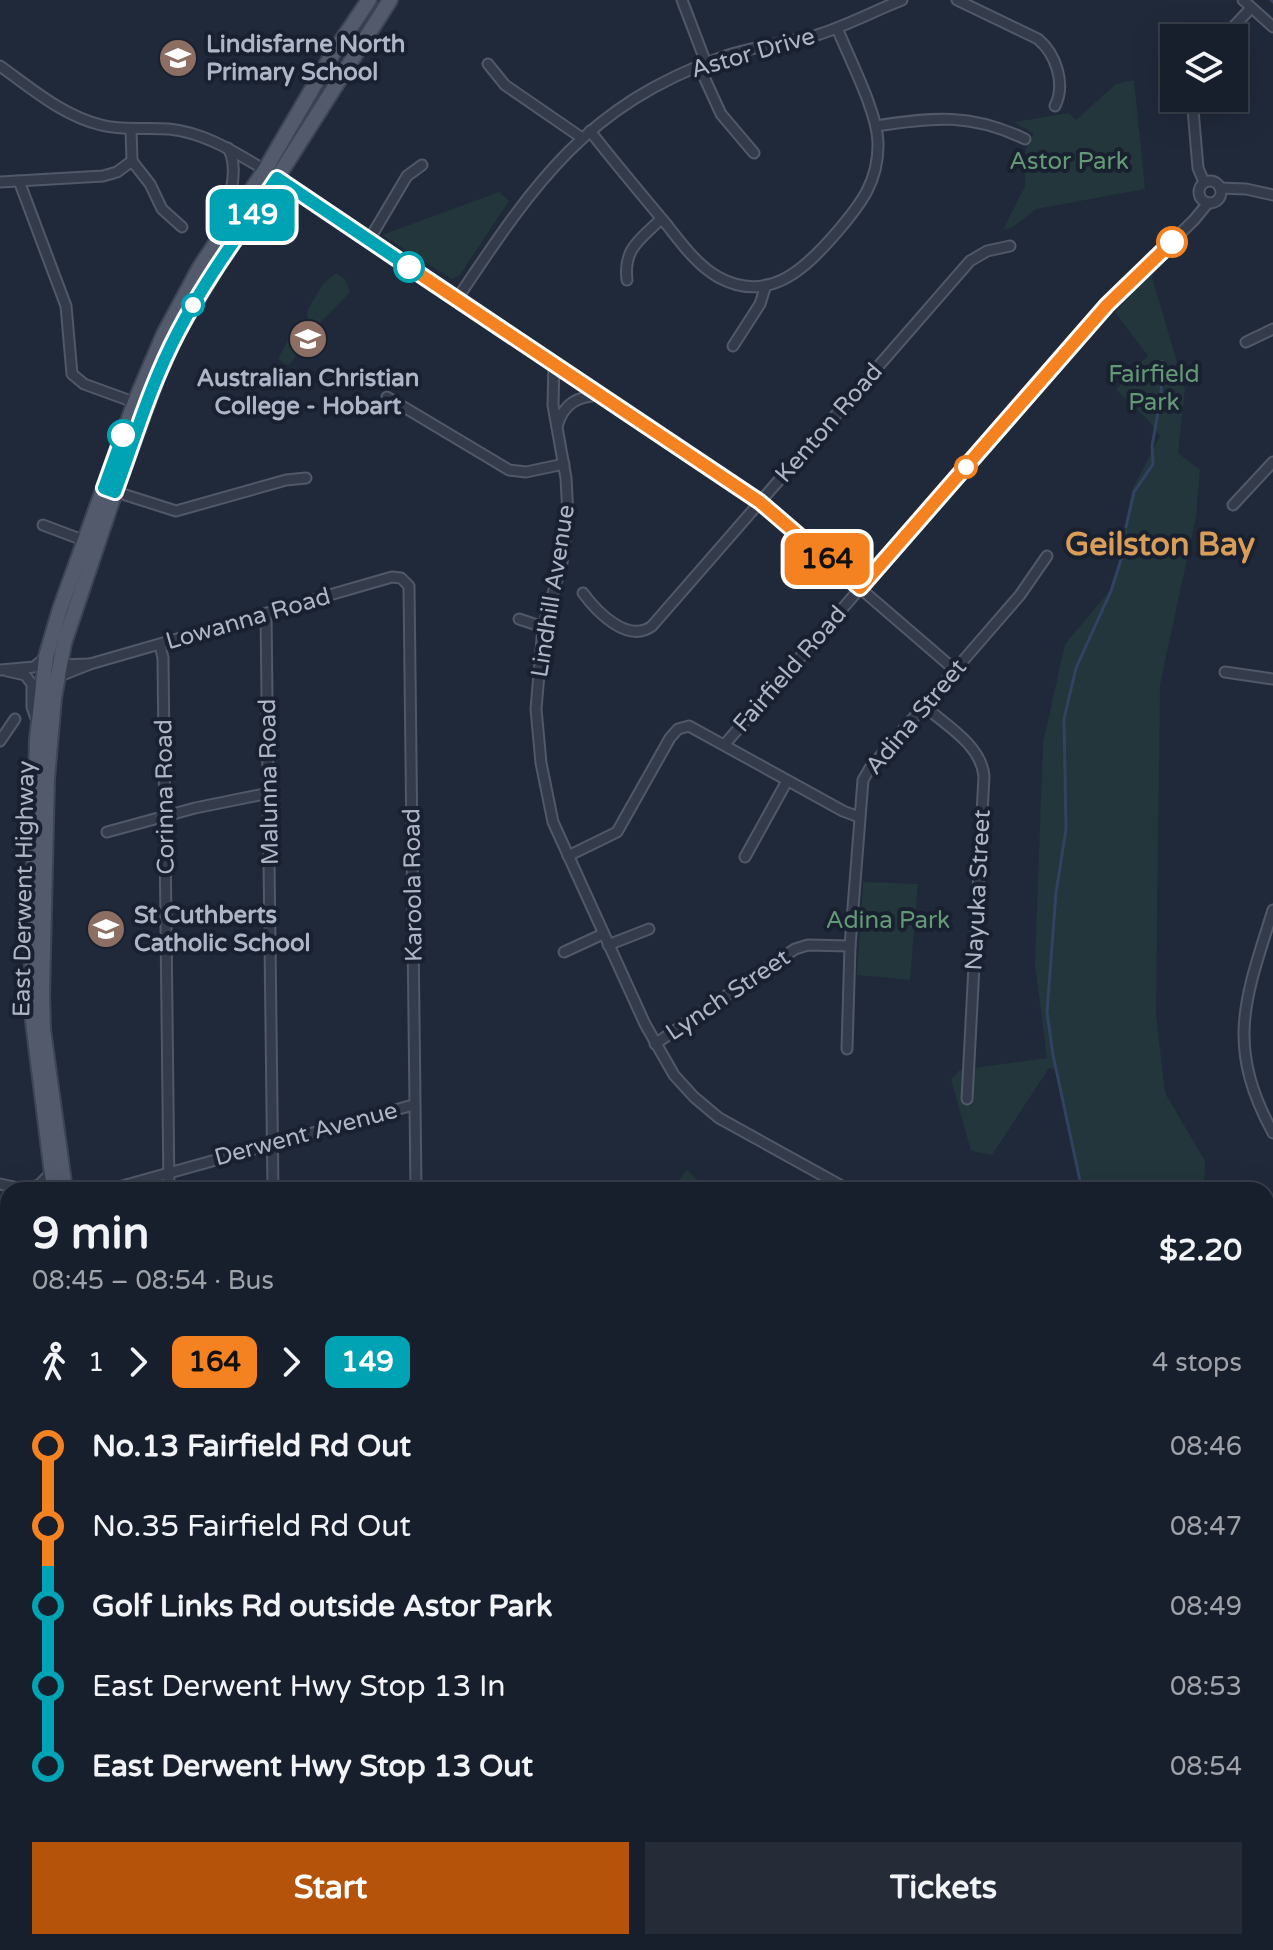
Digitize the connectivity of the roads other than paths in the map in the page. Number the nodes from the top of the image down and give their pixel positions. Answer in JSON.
{"nodes":[{"id":1,"x":369,"y":0,"type":"edge"},
{"id":2,"x":390,"y":0,"type":"edge"},
{"id":3,"x":682,"y":0,"type":"edge"},
{"id":4,"x":902,"y":0,"type":"edge"},
{"id":5,"x":957,"y":0,"type":"edge"},
{"id":6,"x":1243,"y":0,"type":"edge"},
{"id":7,"x":883,"y":3,"type":"edge"},
{"id":8,"x":1251,"y":8,"type":"junction"},
{"id":9,"x":1236,"y":24,"type":"edge"},
{"id":10,"x":1273,"y":27,"type":"edge"},
{"id":11,"x":837,"y":28,"type":"junction"},
{"id":12,"x":488,"y":64,"type":"dead end"},
{"id":13,"x":703,"y":65,"type":"junction"},
{"id":14,"x":0,"y":66,"type":"edge"},
{"id":15,"x":1055,"y":106,"type":"dead end"},
{"id":16,"x":1193,"y":112,"type":"edge"},
{"id":17,"x":876,"y":126,"type":"junction"},
{"id":18,"x":131,"y":129,"type":"junction"},
{"id":19,"x":586,"y":135,"type":"junction"},
{"id":20,"x":1025,"y":139,"type":"dead end"},
{"id":21,"x":228,"y":148,"type":"junction"},
{"id":22,"x":754,"y":153,"type":"dead end"},
{"id":23,"x":132,"y":161,"type":"junction"},
{"id":24,"x":422,"y":165,"type":"dead end"},
{"id":25,"x":271,"y":174,"type":"junction"},
{"id":26,"x":19,"y":181,"type":"junction"},
{"id":27,"x":0,"y":182,"type":"edge"},
{"id":28,"x":1204,"y":182,"type":"junction"},
{"id":29,"x":1220,"y":188,"type":"junction"},
{"id":30,"x":1273,"y":195,"type":"edge"},
{"id":31,"x":1208,"y":203,"type":"junction"},
{"id":32,"x":661,"y":219,"type":"junction"},
{"id":33,"x":182,"y":227,"type":"dead end"},
{"id":34,"x":369,"y":240,"type":"junction"},
{"id":35,"x":217,"y":241,"type":"junction"},
{"id":36,"x":1010,"y":246,"type":"dead end"},
{"id":37,"x":627,"y":280,"type":"dead end"},
{"id":38,"x":766,"y":285,"type":"junction"},
{"id":39,"x":457,"y":299,"type":"junction"},
{"id":40,"x":1273,"y":329,"type":"edge"},
{"id":41,"x":1246,"y":342,"type":"dead end"},
{"id":42,"x":733,"y":346,"type":"dead end"},
{"id":43,"x":554,"y":363,"type":"junction"},
{"id":44,"x":601,"y":395,"type":"junction"},
{"id":45,"x":387,"y":397,"type":"dead end"},
{"id":46,"x":141,"y":404,"type":"junction"},
{"id":47,"x":556,"y":429,"type":"junction"},
{"id":48,"x":1273,"y":462,"type":"edge"},
{"id":49,"x":564,"y":464,"type":"junction"},
{"id":50,"x":306,"y":478,"type":"dead end"},
{"id":51,"x":110,"y":490,"type":"junction"},
{"id":52,"x":760,"y":502,"type":"junction"},
{"id":53,"x":1233,"y":505,"type":"dead end"},
{"id":54,"x":43,"y":525,"type":"dead end"},
{"id":55,"x":90,"y":543,"type":"junction"},
{"id":56,"x":1047,"y":556,"type":"dead end"},
{"id":57,"x":404,"y":581,"type":"joint"},
{"id":58,"x":860,"y":588,"type":"junction"},
{"id":59,"x":583,"y":593,"type":"dead end"},
{"id":60,"x":266,"y":614,"type":"junction"},
{"id":61,"x":519,"y":619,"type":"dead end"},
{"id":62,"x":543,"y":627,"type":"junction"},
{"id":63,"x":160,"y":645,"type":"junction"},
{"id":64,"x":52,"y":667,"type":"junction"},
{"id":65,"x":3,"y":670,"type":"edge"},
{"id":66,"x":955,"y":670,"type":"junction"},
{"id":67,"x":1225,"y":672,"type":"dead end"},
{"id":68,"x":1273,"y":679,"type":"edge"},
{"id":69,"x":924,"y":706,"type":"junction"},
{"id":70,"x":15,"y":719,"type":"dead end"},
{"id":71,"x":38,"y":725,"type":"junction"},
{"id":72,"x":0,"y":741,"type":"edge"},
{"id":73,"x":725,"y":744,"type":"junction"},
{"id":74,"x":787,"y":781,"type":"junction"},
{"id":75,"x":269,"y":793,"type":"junction"},
{"id":76,"x":165,"y":816,"type":"junction"},
{"id":77,"x":859,"y":817,"type":"junction"},
{"id":78,"x":107,"y":832,"type":"dead end"},
{"id":79,"x":568,"y":856,"type":"junction"},
{"id":80,"x":745,"y":857,"type":"dead end"},
{"id":81,"x":1273,"y":910,"type":"edge"},
{"id":82,"x":649,"y":929,"type":"dead end"},
{"id":83,"x":603,"y":934,"type":"junction"},
{"id":84,"x":608,"y":945,"type":"junction"},
{"id":85,"x":850,"y":946,"type":"junction"},
{"id":86,"x":564,"y":952,"type":"dead end"},
{"id":87,"x":655,"y":1044,"type":"junction"},
{"id":88,"x":847,"y":1049,"type":"dead end"},
{"id":89,"x":967,"y":1099,"type":"dead end"},
{"id":90,"x":413,"y":1105,"type":"junction"},
{"id":91,"x":1273,"y":1133,"type":"edge"},
{"id":92,"x":274,"y":1143,"type":"junction"},
{"id":93,"x":53,"y":1171,"type":"junction"},
{"id":94,"x":169,"y":1172,"type":"junction"},
{"id":95,"x":44,"y":1182,"type":"edge"},
{"id":96,"x":54,"y":1182,"type":"edge"},
{"id":97,"x":64,"y":1182,"type":"edge"},
{"id":98,"x":135,"y":1182,"type":"edge"},
{"id":99,"x":169,"y":1182,"type":"edge"},
{"id":100,"x":273,"y":1182,"type":"edge"},
{"id":101,"x":416,"y":1182,"type":"edge"},
{"id":102,"x":835,"y":1182,"type":"edge"}],
"edges":[{"from":1,"to":25,"type":"main road","name":"East Derwent Highway"},
{"from":2,"to":25,"type":"main road","name":"East Derwent Highway"},
{"from":3,"to":13,"type":"street"},
{"from":4,"to":7,"type":"street","name":"Astor Drive"},
{"from":5,"to":15,"type":"street"},
{"from":6,"to":8,"type":"street"},
{"from":7,"to":11,"type":"street","name":"Astor Drive"},
{"from":8,"to":9,"type":"street"},
{"from":8,"to":10,"type":"street"},
{"from":11,"to":13,"type":"street","name":"Astor Drive"},
{"from":11,"to":17,"type":"street"},
{"from":12,"to":19,"type":"street"},
{"from":13,"to":19,"type":"street","name":"Astor Drive"},
{"from":13,"to":22,"type":"street"},
{"from":14,"to":18,"type":"street"},
{"from":16,"to":28,"type":"street"},
{"from":17,"to":20,"type":"street"},
{"from":17,"to":38,"type":"street"},
{"from":18,"to":21,"type":"street"},
{"from":18,"to":23,"type":"street"},
{"from":19,"to":32,"type":"street"},
{"from":19,"to":39,"type":"street","name":"Astor Drive"},
{"from":21,"to":25,"type":"street"},
{"from":21,"to":35,"type":"street"},
{"from":23,"to":26,"type":"street"},
{"from":23,"to":33,"type":"street"},
{"from":24,"to":34,"type":"street"},
{"from":25,"to":34,"type":"street"},
{"from":25,"to":35,"type":"main road","name":"East Derwent Highway"},
{"from":25,"to":46,"type":"main road","name":"East Derwent Highway"},
{"from":26,"to":27,"type":"street"},
{"from":26,"to":46,"type":"street"},
{"from":28,"to":29,"type":"street"},
{"from":28,"to":31,"type":"street"},
{"from":29,"to":30,"type":"street"},
{"from":29,"to":31,"type":"street"},
{"from":31,"to":58,"type":"street","name":"Fairfield Road"},
{"from":32,"to":37,"type":"street"},
{"from":32,"to":38,"type":"street"},
{"from":34,"to":39,"type":"street"},
{"from":35,"to":46,"type":"main road","name":"East Derwent Highway"},
{"from":36,"to":52,"type":"street","name":"Kenton Road"},
{"from":38,"to":42,"type":"street"},
{"from":39,"to":43,"type":"street"},
{"from":40,"to":41,"type":"street"},
{"from":43,"to":44,"type":"street"},
{"from":43,"to":47,"type":"street","name":"Lindhill Avenue"},
{"from":44,"to":47,"type":"street"},
{"from":44,"to":52,"type":"street"},
{"from":45,"to":49,"type":"street"},
{"from":46,"to":51,"type":"main road","name":"East Derwent Highway"},
{"from":47,"to":49,"type":"street","name":"Lindhill Avenue"},
{"from":48,"to":53,"type":"street"},
{"from":49,"to":62,"type":"street","name":"Lindhill Avenue"},
{"from":50,"to":51,"type":"street"},
{"from":51,"to":55,"type":"main road","name":"East Derwent Highway"},
{"from":52,"to":58,"type":"street"},
{"from":52,"to":59,"type":"street","name":"Kenton Road"},
{"from":54,"to":55,"type":"street"},
{"from":55,"to":64,"type":"main road","name":"East Derwent Highway"},
{"from":56,"to":66,"type":"street","name":"Adina Street"},
{"from":57,"to":60,"type":"street","name":"Lowanna Road"},
{"from":57,"to":90,"type":"street","name":"Karoola Road"},
{"from":58,"to":66,"type":"street"},
{"from":58,"to":73,"type":"street","name":"Fairfield Road"},
{"from":60,"to":63,"type":"street","name":"Lowanna Road"},
{"from":60,"to":75,"type":"street","name":"Malunna Road"},
{"from":61,"to":62,"type":"street"},
{"from":62,"to":79,"type":"street","name":"Lindhill Avenue"},
{"from":63,"to":64,"type":"street","name":"Lowanna Road"},
{"from":63,"to":76,"type":"street","name":"Corinna Road"},
{"from":64,"to":65,"type":"street"},
{"from":64,"to":71,"type":"main road","name":"East Derwent Highway"},
{"from":64,"to":97,"type":"main road","name":"East Derwent Highway"},
{"from":65,"to":71,"type":"street"},
{"from":66,"to":69,"type":"street","name":"Adina Street"},
{"from":67,"to":68,"type":"street"},
{"from":69,"to":77,"type":"street","name":"Adina Street"},
{"from":69,"to":89,"type":"street","name":"Nayuka Street"},
{"from":70,"to":72,"type":"street"},
{"from":71,"to":93,"type":"main road","name":"East Derwent Highway"},
{"from":73,"to":74,"type":"street"},
{"from":73,"to":79,"type":"street"},
{"from":74,"to":77,"type":"street"},
{"from":74,"to":80,"type":"street"},
{"from":75,"to":76,"type":"street"},
{"from":75,"to":92,"type":"street","name":"Malunna Road"},
{"from":76,"to":78,"type":"street"},
{"from":76,"to":94,"type":"street","name":"Corinna Road"},
{"from":77,"to":85,"type":"street","name":"Adina Street"},
{"from":79,"to":83,"type":"street","name":"Lindhill Avenue"},
{"from":81,"to":91,"type":"street"},
{"from":82,"to":84,"type":"street"},
{"from":83,"to":84,"type":"street","name":"Lindhill Avenue"},
{"from":83,"to":86,"type":"street"},
{"from":84,"to":87,"type":"street","name":"Lindhill Avenue"},
{"from":85,"to":87,"type":"street","name":"Lynch Street"},
{"from":85,"to":88,"type":"street","name":"Adina Street"},
{"from":87,"to":102,"type":"street","name":"Lindhill Avenue"},
{"from":90,"to":92,"type":"street","name":"Derwent Avenue"},
{"from":90,"to":101,"type":"street","name":"Karoola Road"},
{"from":92,"to":94,"type":"street","name":"Derwent Avenue"},
{"from":92,"to":100,"type":"street","name":"Malunna Road"},
{"from":93,"to":95,"type":"street"},
{"from":93,"to":96,"type":"main road","name":"East Derwent Highway"},
{"from":94,"to":98,"type":"street","name":"Derwent Avenue"},
{"from":94,"to":99,"type":"street","name":"Corinna Road"}]}
